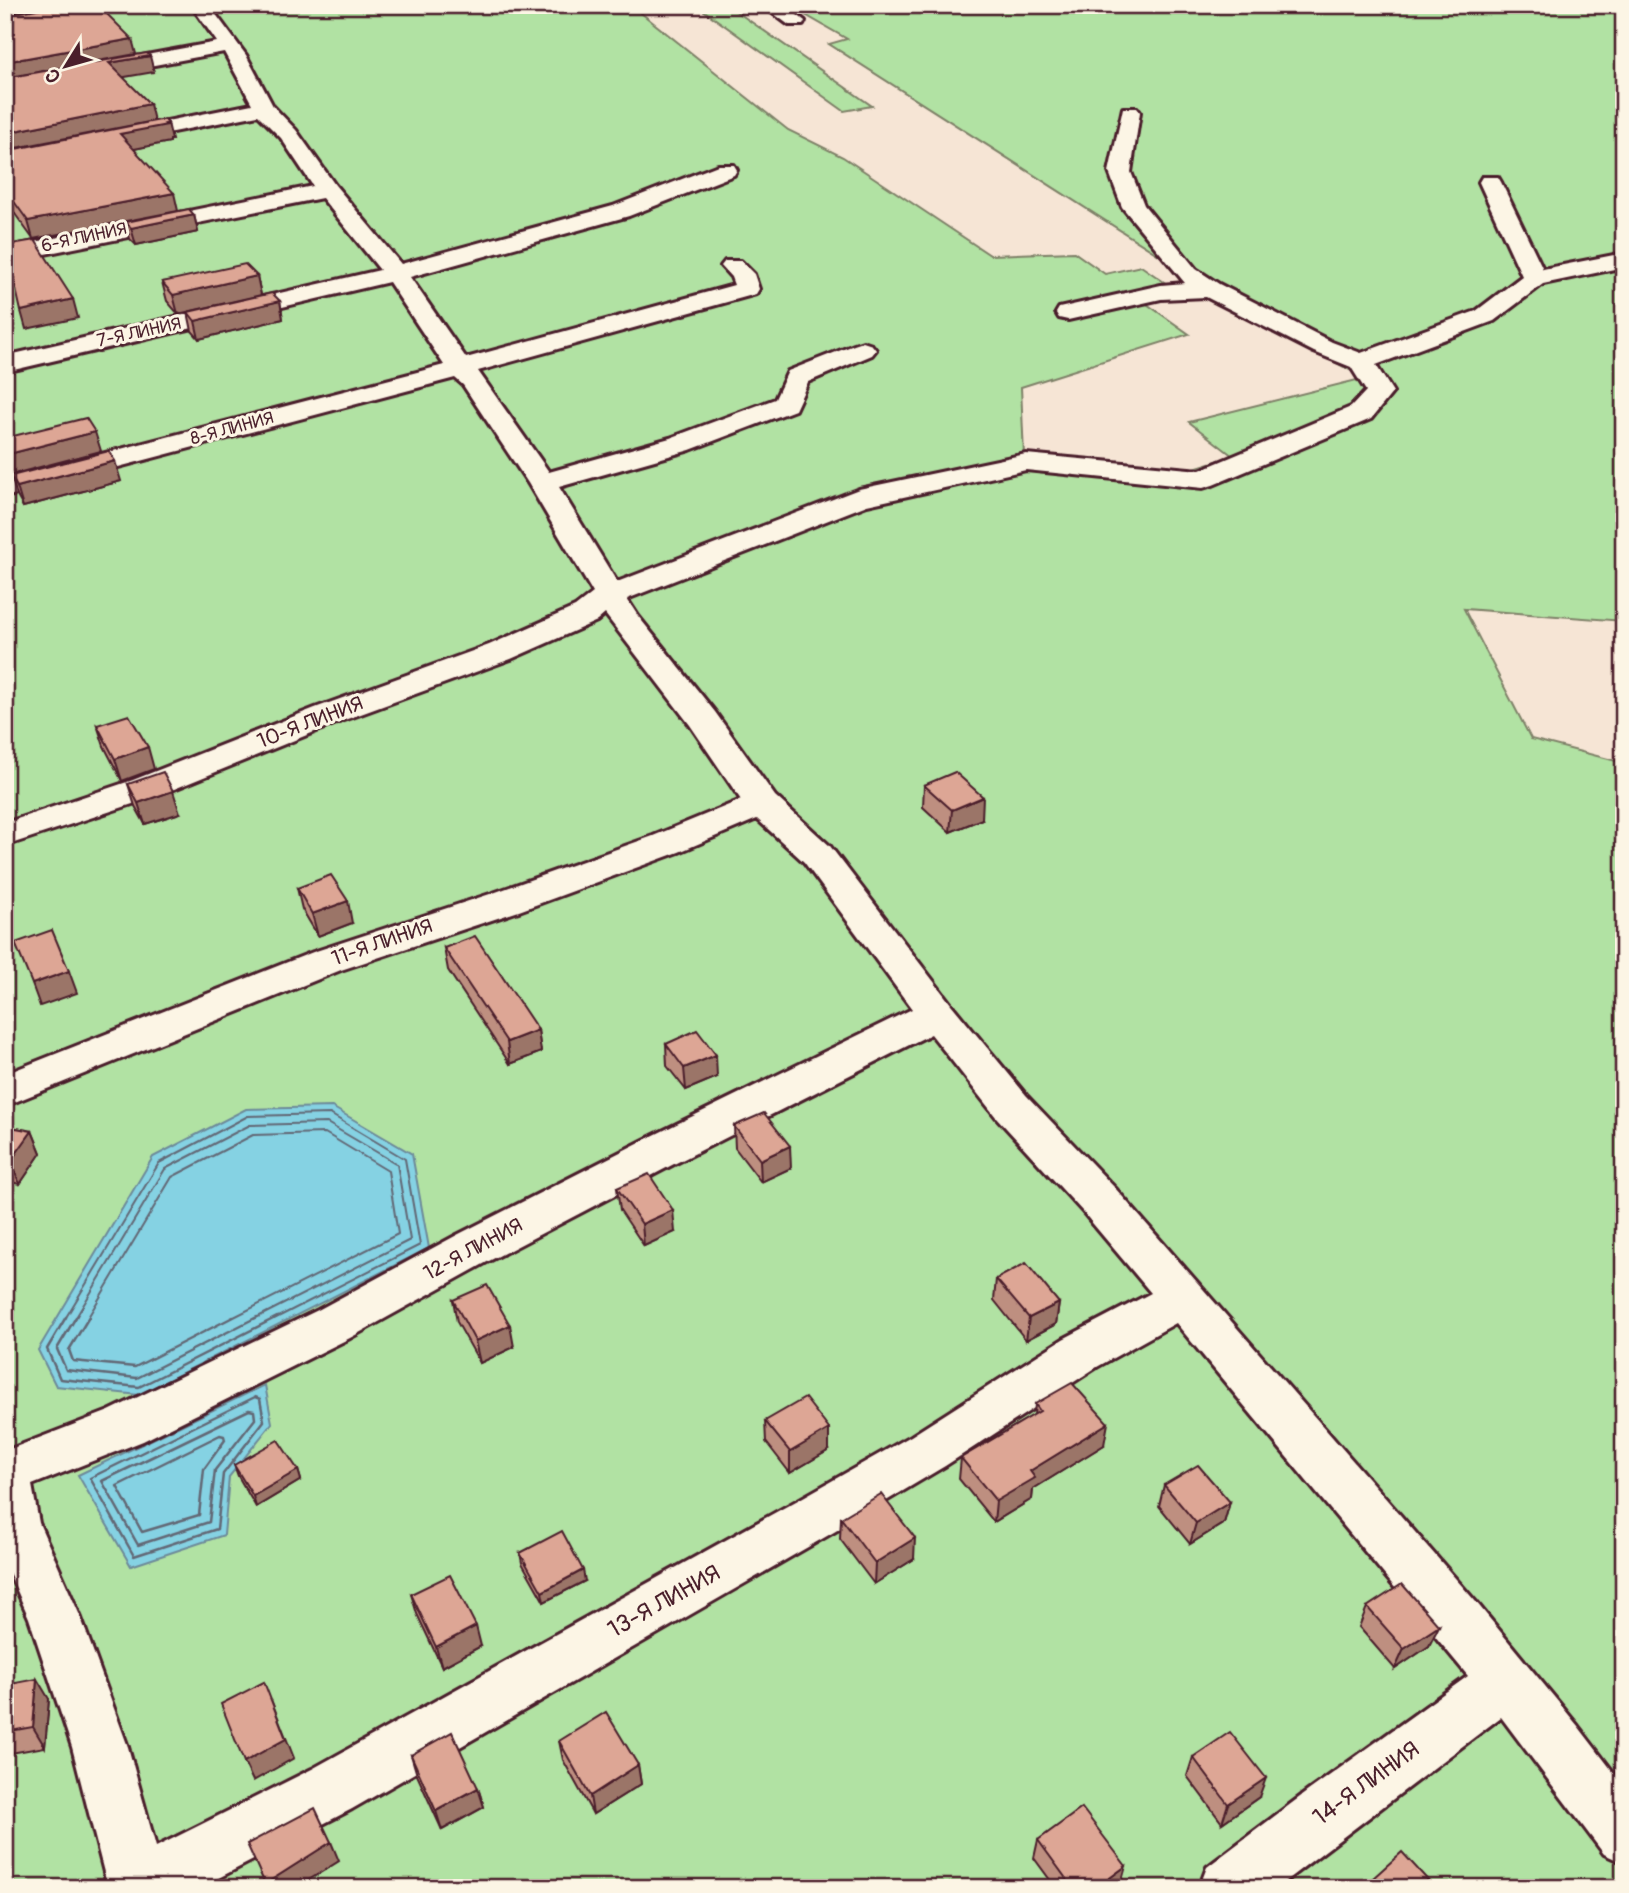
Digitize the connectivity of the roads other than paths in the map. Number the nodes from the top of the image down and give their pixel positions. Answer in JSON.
{"nodes":[{"id":1,"x":106,"y":5,"type":"edge"},
{"id":2,"x":200,"y":5,"type":"edge"},
{"id":3,"x":771,"y":5,"type":"edge"},
{"id":4,"x":796,"y":21,"type":"dead end"},
{"id":5,"x":5,"y":22,"type":"edge"},
{"id":6,"x":227,"y":46,"type":"junction"},
{"id":7,"x":5,"y":87,"type":"edge"},
{"id":8,"x":263,"y":108,"type":"junction"},
{"id":9,"x":1130,"y":113,"type":"dead end"},
{"id":10,"x":97,"y":142,"type":"edge"},
{"id":11,"x":726,"y":170,"type":"dead end"},
{"id":12,"x":1490,"y":182,"type":"dead end"},
{"id":13,"x":327,"y":190,"type":"junction"},
{"id":14,"x":5,"y":255,"type":"edge"},
{"id":15,"x":1624,"y":260,"type":"edge"},
{"id":16,"x":733,"y":266,"type":"dead end"},
{"id":17,"x":396,"y":274,"type":"junction"},
{"id":18,"x":1535,"y":278,"type":"junction"},
{"id":19,"x":1210,"y":289,"type":"junction"},
{"id":20,"x":1068,"y":313,"type":"dead end"},
{"id":21,"x":863,"y":350,"type":"dead end"},
{"id":22,"x":1361,"y":362,"type":"junction"},
{"id":23,"x":5,"y":364,"type":"edge"},
{"id":24,"x":460,"y":369,"type":"junction"},
{"id":25,"x":542,"y":483,"type":"junction"},
{"id":26,"x":5,"y":488,"type":"edge"},
{"id":27,"x":608,"y":596,"type":"junction"},
{"id":28,"x":762,"y":804,"type":"junction"},
{"id":29,"x":5,"y":835,"type":"edge"},
{"id":30,"x":937,"y":1014,"type":"junction"},
{"id":31,"x":5,"y":1091,"type":"edge"},
{"id":32,"x":1182,"y":1298,"type":"junction"},
{"id":33,"x":5,"y":1473,"type":"edge"},
{"id":34,"x":1506,"y":1681,"type":"junction"},
{"id":35,"x":1624,"y":1834,"type":"edge"},
{"id":36,"x":138,"y":1888,"type":"edge"},
{"id":37,"x":1228,"y":1888,"type":"edge"}],
"edges":[{"from":1,"to":5,"type":"street"},
{"from":2,"to":6,"type":"street"},
{"from":3,"to":4,"type":"street"},
{"from":6,"to":7,"type":"street"},
{"from":6,"to":8,"type":"street"},
{"from":8,"to":10,"type":"street"},
{"from":8,"to":13,"type":"street"},
{"from":9,"to":19,"type":"street"},
{"from":11,"to":17,"type":"street","name":"7-Я ЛИНИЯ"},
{"from":12,"to":18,"type":"street"},
{"from":13,"to":14,"type":"street","name":"6-Я ЛИНИЯ"},
{"from":13,"to":17,"type":"street"},
{"from":15,"to":18,"type":"street"},
{"from":16,"to":24,"type":"street","name":"8-Я ЛИНИЯ"},
{"from":17,"to":23,"type":"street","name":"7-Я ЛИНИЯ"},
{"from":17,"to":24,"type":"street"},
{"from":18,"to":22,"type":"street"},
{"from":19,"to":20,"type":"street"},
{"from":19,"to":22,"type":"street"},
{"from":21,"to":25,"type":"street"},
{"from":22,"to":27,"type":"street","name":"10-Я ЛИНИЯ"},
{"from":24,"to":25,"type":"street"},
{"from":24,"to":26,"type":"street","name":"8-Я ЛИНИЯ"},
{"from":25,"to":27,"type":"street"},
{"from":27,"to":28,"type":"street"},
{"from":27,"to":29,"type":"street","name":"10-Я ЛИНИЯ"},
{"from":28,"to":30,"type":"street"},
{"from":28,"to":31,"type":"street","name":"11-Я ЛИНИЯ"},
{"from":30,"to":32,"type":"street"},
{"from":30,"to":33,"type":"street","name":"12-Я ЛИНИЯ"},
{"from":32,"to":34,"type":"street"},
{"from":32,"to":36,"type":"street","name":"13-Я ЛИНИЯ"},
{"from":33,"to":36,"type":"street"},
{"from":34,"to":35,"type":"street"},
{"from":34,"to":37,"type":"street","name":"14-Я ЛИНИЯ"}]}
